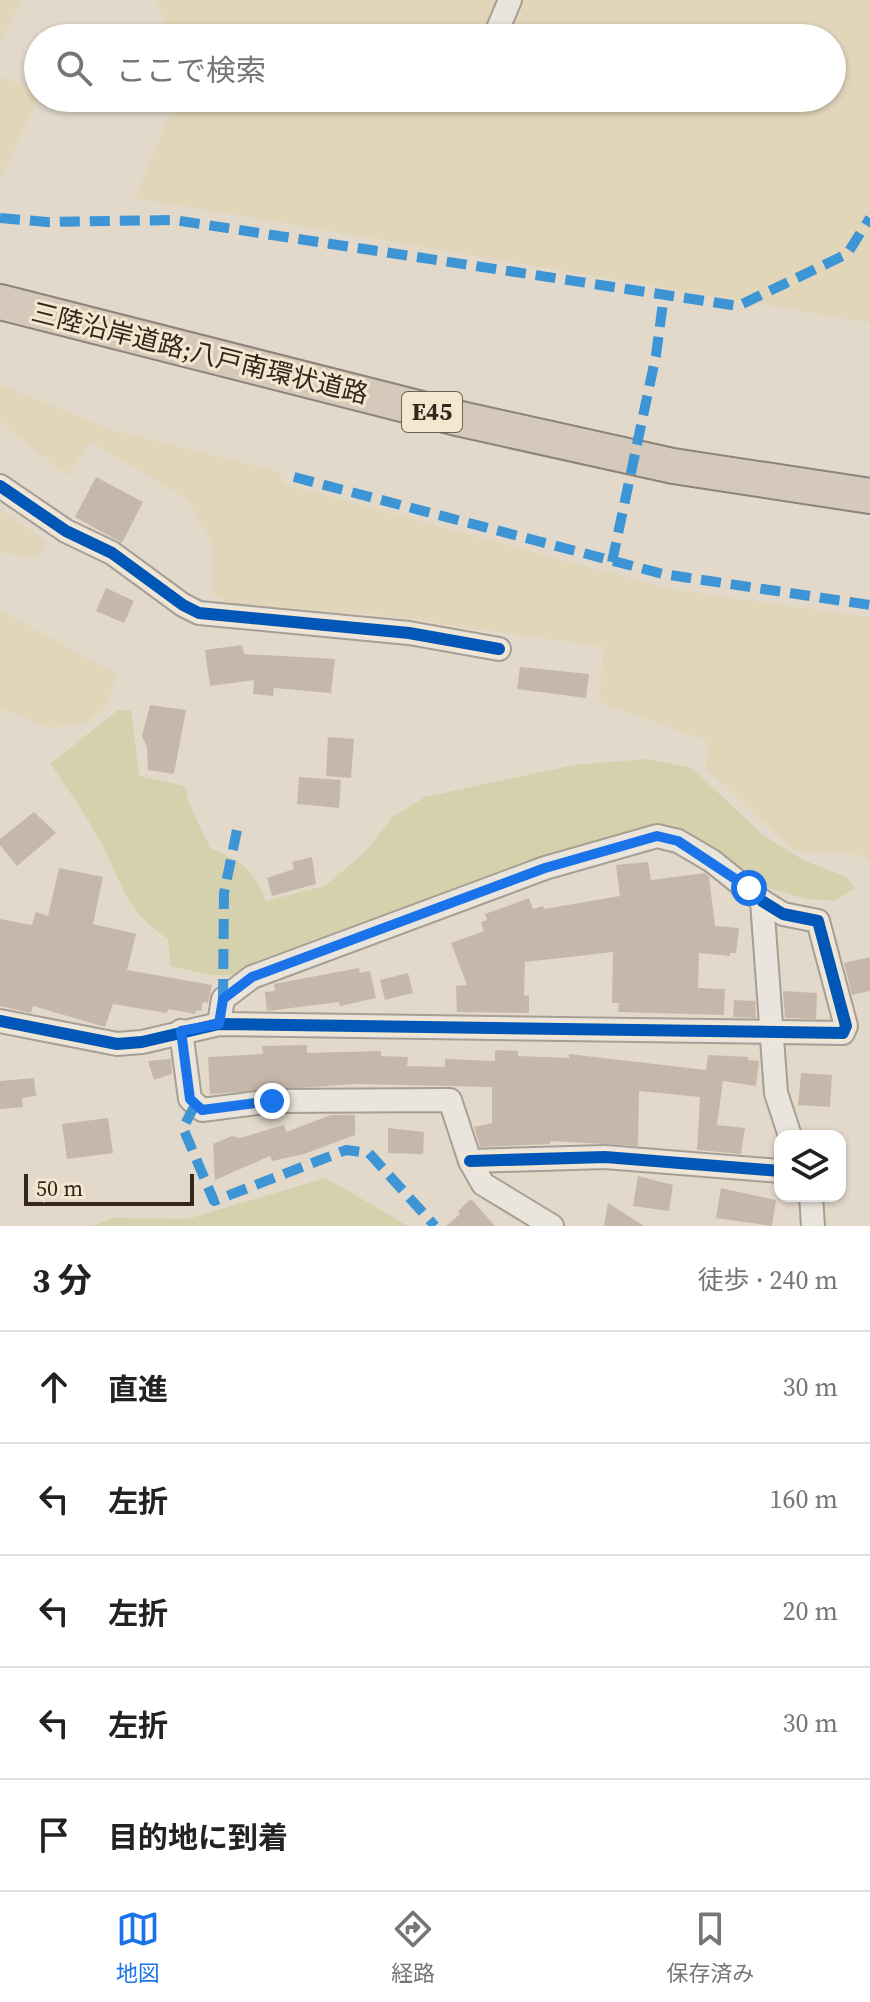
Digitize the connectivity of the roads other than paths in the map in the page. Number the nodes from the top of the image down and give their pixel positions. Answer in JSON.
{"nodes":[{"id":1,"x":510,"y":0,"type":"edge"},
{"id":2,"x":500,"y":24,"type":"edge"},
{"id":3,"x":0,"y":302,"type":"edge"},
{"id":4,"x":0,"y":486,"type":"edge"},
{"id":5,"x":870,"y":496,"type":"edge"},
{"id":6,"x":499,"y":649,"type":"dead end"},
{"id":7,"x":762,"y":901,"type":"junction"},
{"id":8,"x":0,"y":1021,"type":"edge"},
{"id":9,"x":219,"y":1024,"type":"junction"},
{"id":10,"x":181,"y":1031,"type":"junction"},
{"id":11,"x":771,"y":1034,"type":"junction"},
{"id":12,"x":788,"y":1130,"type":"edge"},
{"id":13,"x":470,"y":1161,"type":"junction"},
{"id":14,"x":774,"y":1171,"type":"edge"},
{"id":15,"x":811,"y":1202,"type":"edge"},
{"id":16,"x":552,"y":1226,"type":"edge"},
{"id":17,"x":813,"y":1226,"type":"edge"}],
"edges":[{"from":1,"to":2,"type":"street"},
{"from":3,"to":5,"type":"highway","name":"三陸沿岸道路;八戸南環状道路","number":"E45"},
{"from":4,"to":6,"type":"street"},
{"from":7,"to":9,"type":"street"},
{"from":7,"to":11,"type":"street"},
{"from":7,"to":11,"type":"street"},
{"from":8,"to":10,"type":"street"},
{"from":9,"to":10,"type":"street"},
{"from":9,"to":11,"type":"street"},
{"from":10,"to":13,"type":"street"},
{"from":11,"to":12,"type":"street"},
{"from":13,"to":14,"type":"street"},
{"from":13,"to":16,"type":"street"},
{"from":15,"to":17,"type":"street"}]}
